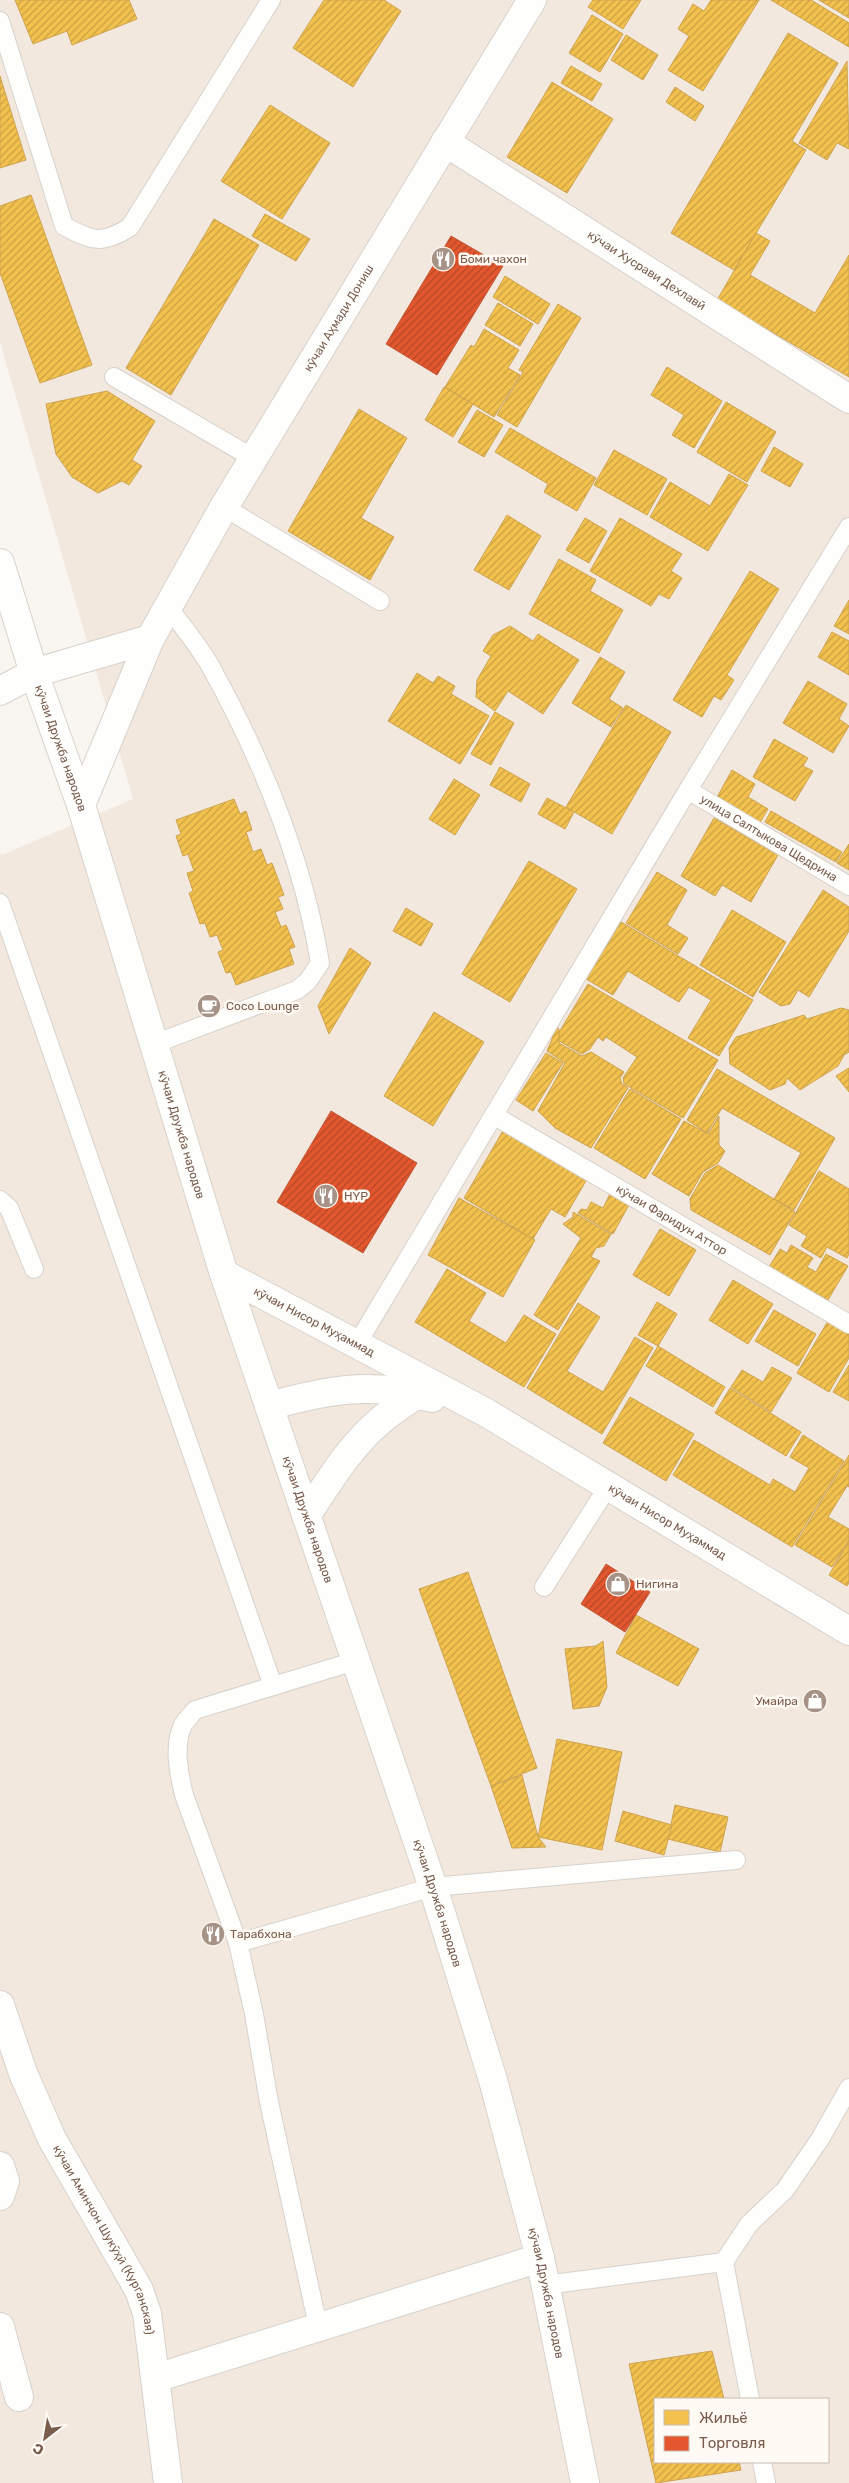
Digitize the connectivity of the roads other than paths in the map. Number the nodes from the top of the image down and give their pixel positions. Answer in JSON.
{"nodes":[{"id":1,"x":271,"y":0,"type":"edge"},
{"id":2,"x":532,"y":0,"type":"edge"},
{"id":3,"x":0,"y":21,"type":"edge"},
{"id":4,"x":445,"y":142,"type":"junction"},
{"id":5,"x":114,"y":377,"type":"dead end"},
{"id":6,"x":849,"y":398,"type":"edge"},
{"id":7,"x":253,"y":458,"type":"junction"},
{"id":8,"x":224,"y":507,"type":"junction"},
{"id":9,"x":849,"y":527,"type":"edge"},
{"id":10,"x":0,"y":563,"type":"edge"},
{"id":11,"x":380,"y":601,"type":"dead end"},
{"id":12,"x":168,"y":607,"type":"junction"},
{"id":13,"x":150,"y":639,"type":"junction"},
{"id":14,"x":34,"y":673,"type":"junction"},
{"id":15,"x":0,"y":691,"type":"edge"},
{"id":16,"x":688,"y":790,"type":"junction"},
{"id":17,"x":81,"y":805,"type":"junction"},
{"id":18,"x":849,"y":886,"type":"edge"},
{"id":19,"x":0,"y":903,"type":"edge"},
{"id":20,"x":154,"y":1044,"type":"junction"},
{"id":21,"x":495,"y":1116,"type":"junction"},
{"id":22,"x":0,"y":1200,"type":"edge"},
{"id":23,"x":34,"y":1270,"type":"dead end"},
{"id":24,"x":224,"y":1274,"type":"junction"},
{"id":25,"x":849,"y":1324,"type":"edge"},
{"id":26,"x":357,"y":1344,"type":"junction"},
{"id":27,"x":417,"y":1394,"type":"junction"},
{"id":28,"x":269,"y":1406,"type":"junction"},
{"id":29,"x":485,"y":1412,"type":"junction"},
{"id":30,"x":609,"y":1486,"type":"junction"},
{"id":31,"x":306,"y":1516,"type":"junction"},
{"id":32,"x":544,"y":1587,"type":"dead end"},
{"id":33,"x":849,"y":1631,"type":"edge"},
{"id":34,"x":355,"y":1661,"type":"junction"},
{"id":35,"x":273,"y":1686,"type":"junction"},
{"id":36,"x":736,"y":1860,"type":"dead end"},
{"id":37,"x":434,"y":1887,"type":"junction"},
{"id":38,"x":238,"y":1943,"type":"junction"},
{"id":39,"x":0,"y":2006,"type":"edge"},
{"id":40,"x":849,"y":2088,"type":"edge"},
{"id":41,"x":0,"y":2166,"type":"edge"},
{"id":42,"x":0,"y":2196,"type":"edge"},
{"id":43,"x":540,"y":2258,"type":"junction"},
{"id":44,"x":724,"y":2262,"type":"junction"},
{"id":45,"x":545,"y":2285,"type":"junction"},
{"id":46,"x":318,"y":2326,"type":"junction"},
{"id":47,"x":0,"y":2327,"type":"edge"},
{"id":48,"x":156,"y":2378,"type":"junction"},
{"id":49,"x":19,"y":2397,"type":"dead end"},
{"id":50,"x":750,"y":2398,"type":"edge"},
{"id":51,"x":762,"y":2463,"type":"edge"},
{"id":52,"x":168,"y":2483,"type":"edge"},
{"id":53,"x":585,"y":2483,"type":"edge"},
{"id":54,"x":766,"y":2483,"type":"edge"}],
"edges":[{"from":1,"to":3,"type":"lane"},
{"from":2,"to":4,"type":"street","name":"кӯчаи Аҳмади Дониш"},
{"from":4,"to":6,"type":"street","name":"кӯчаи Хусрави Дехлавӣ"},
{"from":4,"to":7,"type":"street","name":"кӯчаи Аҳмади Дониш"},
{"from":5,"to":7,"type":"lane"},
{"from":7,"to":8,"type":"street","name":"кӯчаи Аҳмади Дониш"},
{"from":8,"to":11,"type":"lane"},
{"from":8,"to":12,"type":"street","name":"кӯчаи Аҳмади Дониш"},
{"from":9,"to":16,"type":"lane"},
{"from":10,"to":14,"type":"street","name":"кӯчаи Дружба народов"},
{"from":12,"to":13,"type":"street","name":"кӯчаи Аҳмади Дониш"},
{"from":12,"to":20,"type":"lane"},
{"from":13,"to":14,"type":"street"},
{"from":13,"to":17,"type":"street","name":"кӯчаи Аҳмади Дониш"},
{"from":14,"to":15,"type":"street"},
{"from":14,"to":17,"type":"street","name":"кӯчаи Дружба народов"},
{"from":16,"to":18,"type":"lane","name":"улица Салтыкова Щедрина"},
{"from":16,"to":21,"type":"lane"},
{"from":17,"to":20,"type":"street","name":"кӯчаи Дружба народов"},
{"from":19,"to":35,"type":"lane"},
{"from":20,"to":24,"type":"street","name":"кӯчаи Дружба народов"},
{"from":21,"to":25,"type":"lane","name":"кӯчаи Фаридун Аттор"},
{"from":21,"to":26,"type":"lane"},
{"from":22,"to":23,"type":"lane"},
{"from":24,"to":26,"type":"street","name":"кӯчаи Нисор Муҳаммад"},
{"from":24,"to":28,"type":"street","name":"кӯчаи Дружба народов"},
{"from":26,"to":29,"type":"street","name":"кӯчаи Нисор Муҳаммад"},
{"from":27,"to":28,"type":"street","name":"кӯчаи Нисор Муҳаммад"},
{"from":27,"to":29,"type":"street","name":"кӯчаи Нисор Муҳаммад"},
{"from":27,"to":31,"type":"street"},
{"from":28,"to":31,"type":"street","name":"кӯчаи Дружба народов"},
{"from":29,"to":30,"type":"street","name":"кӯчаи Нисор Муҳаммад"},
{"from":30,"to":32,"type":"lane"},
{"from":30,"to":33,"type":"street","name":"кӯчаи Нисор Муҳаммад"},
{"from":31,"to":34,"type":"street","name":"кӯчаи Дружба народов"},
{"from":34,"to":35,"type":"lane"},
{"from":34,"to":37,"type":"street","name":"кӯчаи Дружба народов"},
{"from":35,"to":38,"type":"lane"},
{"from":36,"to":37,"type":"lane"},
{"from":37,"to":38,"type":"lane"},
{"from":37,"to":43,"type":"street","name":"кӯчаи Дружба народов"},
{"from":38,"to":46,"type":"lane"},
{"from":39,"to":48,"type":"street","name":"кӯчаи Аминҷон Шукӯҳӣ (Курганская)"},
{"from":40,"to":44,"type":"lane"},
{"from":41,"to":42,"type":"street"},
{"from":43,"to":45,"type":"street","name":"кӯчаи Дружба народов"},
{"from":43,"to":46,"type":"street"},
{"from":44,"to":45,"type":"lane"},
{"from":44,"to":50,"type":"lane"},
{"from":45,"to":53,"type":"street","name":"кӯчаи Дружба народов"},
{"from":46,"to":48,"type":"street"},
{"from":47,"to":49,"type":"street"},
{"from":48,"to":52,"type":"street","name":"кӯчаи Аминҷон Шукӯҳӣ (Курганская)"},
{"from":51,"to":54,"type":"lane"}]}
